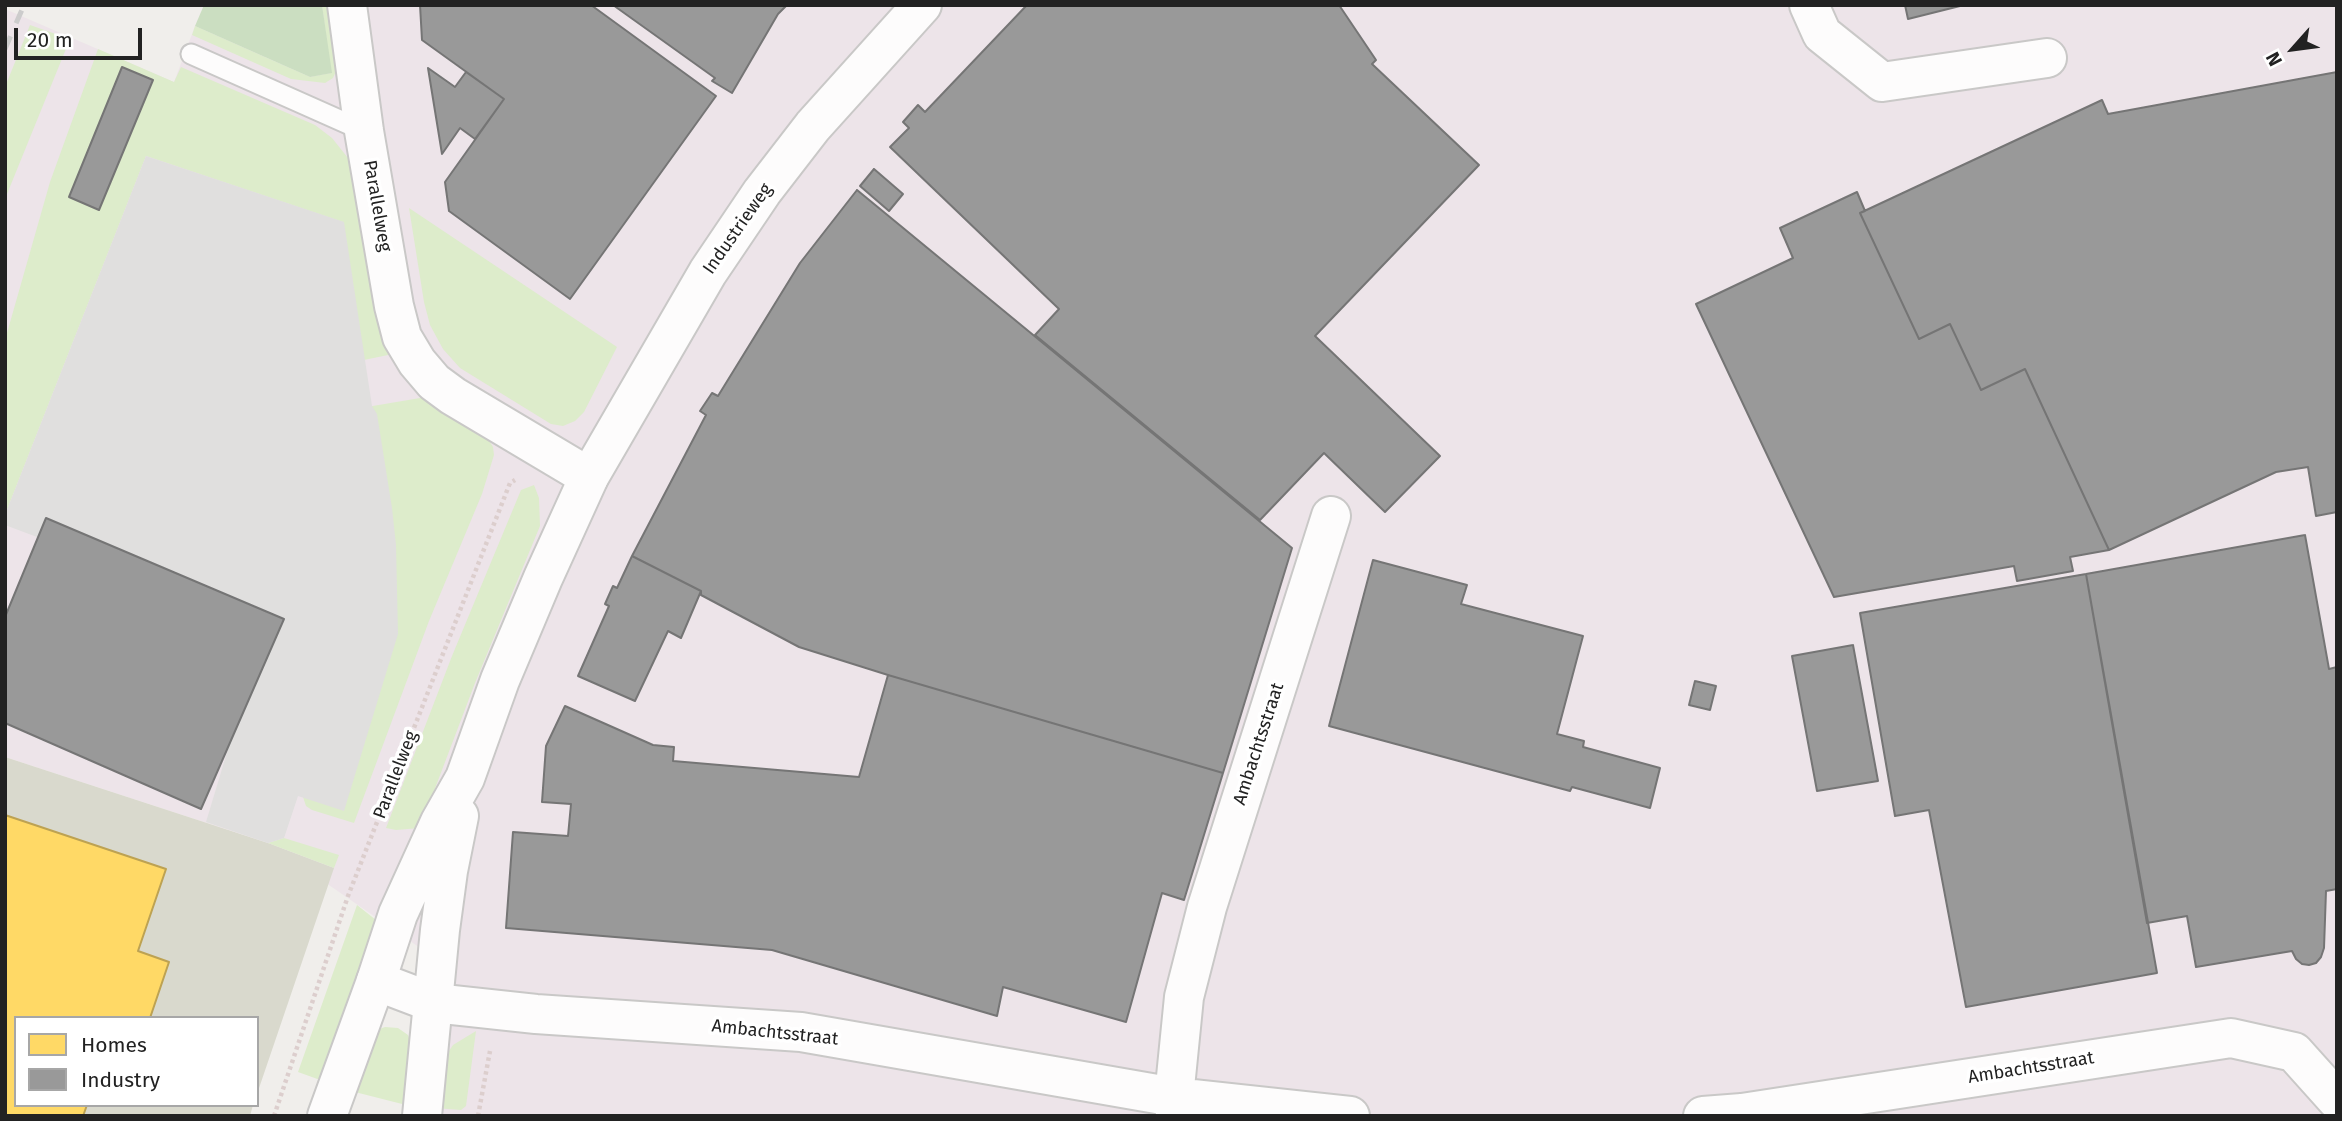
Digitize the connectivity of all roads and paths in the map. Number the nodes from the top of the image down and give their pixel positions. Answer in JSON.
{"nodes":[{"id":1,"x":347,"y":5,"type":"edge"},
{"id":2,"x":922,"y":5,"type":"edge"},
{"id":3,"x":1809,"y":5,"type":"edge"},
{"id":4,"x":191,"y":54,"type":"dead end"},
{"id":5,"x":2047,"y":58,"type":"dead end"},
{"id":6,"x":364,"y":131,"type":"junction"},
{"id":7,"x":552,"y":457,"type":"junction"},
{"id":8,"x":589,"y":477,"type":"junction"},
{"id":9,"x":1331,"y":516,"type":"dead end"},
{"id":10,"x":465,"y":778,"type":"junction"},
{"id":11,"x":376,"y":981,"type":"junction"},
{"id":12,"x":434,"y":1003,"type":"junction"},
{"id":13,"x":2337,"y":1100,"type":"edge"},
{"id":14,"x":1175,"y":1107,"type":"edge"},
{"id":15,"x":274,"y":1116,"type":"edge"},
{"id":16,"x":327,"y":1116,"type":"edge"},
{"id":17,"x":422,"y":1116,"type":"edge"},
{"id":18,"x":1350,"y":1116,"type":"edge"},
{"id":19,"x":1703,"y":1116,"type":"edge"}],
"edges":[{"from":1,"to":6,"type":"street","name":"Parallelweg"},
{"from":2,"to":8,"type":"street","name":"Industrieweg"},
{"from":3,"to":5,"type":"street"},
{"from":4,"to":6,"type":"lane"},
{"from":6,"to":7,"type":"street","name":"Parallelweg"},
{"from":7,"to":8,"type":"street","name":"Parallelweg"},
{"from":7,"to":15,"type":"path","name":"Parallelweg"},
{"from":8,"to":10,"type":"street"},
{"from":9,"to":14,"type":"street","name":"Ambachtsstraat"},
{"from":10,"to":11,"type":"street"},
{"from":10,"to":12,"type":"street"},
{"from":11,"to":12,"type":"street","name":"Ambachtsstraat"},
{"from":11,"to":16,"type":"street"},
{"from":12,"to":14,"type":"street","name":"Ambachtsstraat"},
{"from":12,"to":17,"type":"street"},
{"from":13,"to":19,"type":"street","name":"Ambachtsstraat"},
{"from":14,"to":18,"type":"street","name":"Ambachtsstraat"}]}
